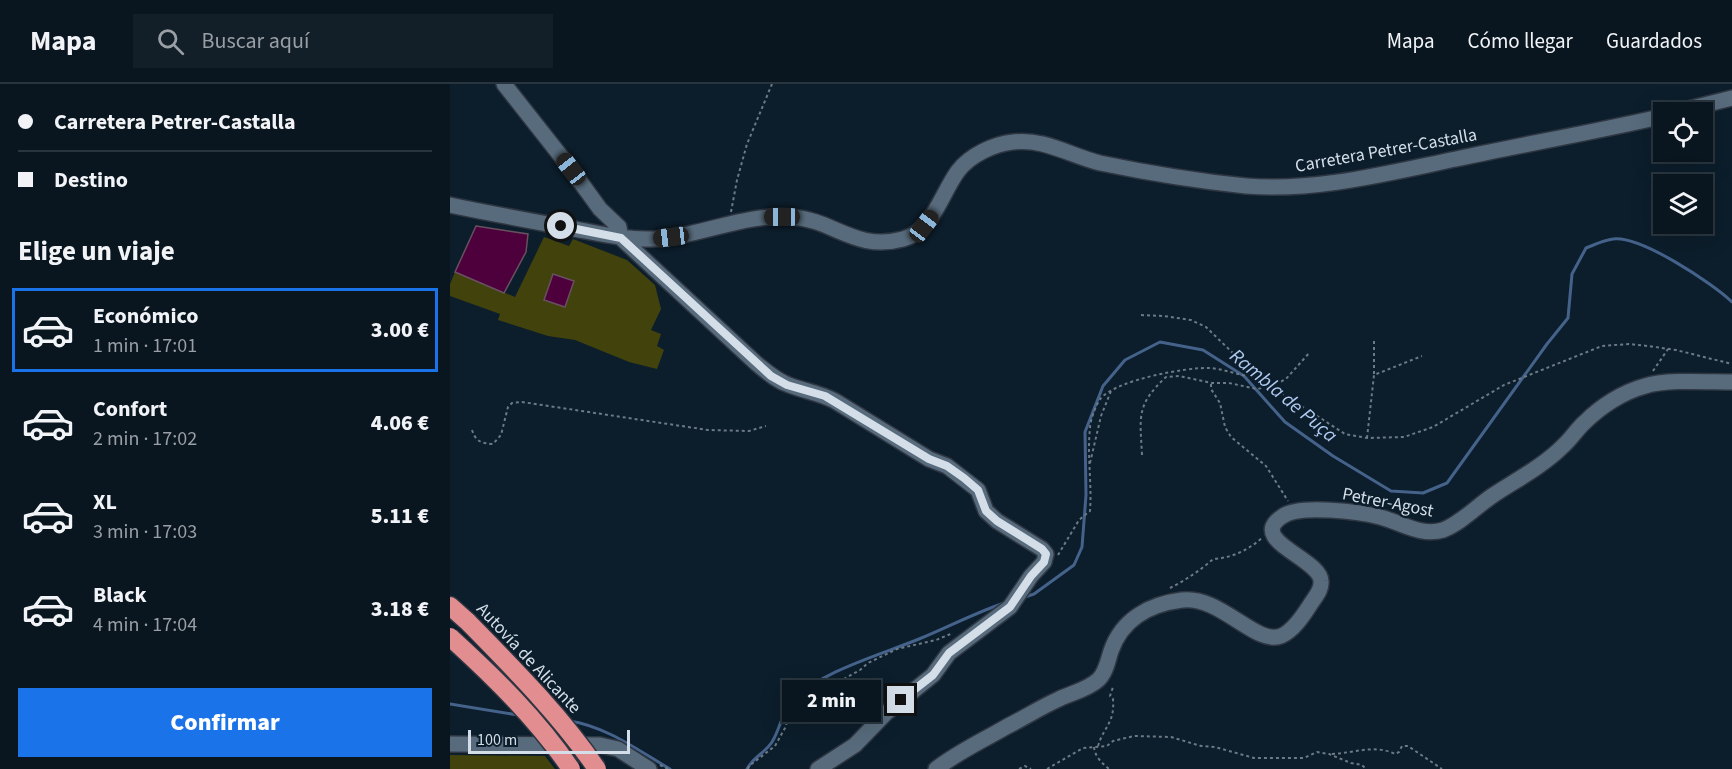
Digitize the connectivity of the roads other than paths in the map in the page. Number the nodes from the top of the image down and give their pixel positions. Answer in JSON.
{"nodes":[{"id":1,"x":504,"y":84,"type":"edge"},
{"id":2,"x":1732,"y":98,"type":"edge"},
{"id":3,"x":1713,"y":103,"type":"edge"},
{"id":4,"x":1653,"y":118,"type":"edge"},
{"id":5,"x":450,"y":205,"type":"edge"},
{"id":6,"x":621,"y":238,"type":"junction"},
{"id":7,"x":1732,"y":382,"type":"edge"},
{"id":8,"x":450,"y":606,"type":"edge"},
{"id":9,"x":450,"y":637,"type":"edge"},
{"id":10,"x":450,"y":744,"type":"edge"},
{"id":11,"x":571,"y":769,"type":"edge"},
{"id":12,"x":597,"y":769,"type":"edge"},
{"id":13,"x":649,"y":769,"type":"edge"},
{"id":14,"x":818,"y":769,"type":"edge"},
{"id":15,"x":936,"y":769,"type":"edge"}],
"edges":[{"from":1,"to":6,"type":"street"},
{"from":2,"to":3,"type":"street"},
{"from":4,"to":6,"type":"street","name":"Carretera Petrer-Castalla"},
{"from":5,"to":6,"type":"street","name":"Carretera Petrer-Castalla"},
{"from":6,"to":14,"type":"street"},
{"from":7,"to":15,"type":"street","name":"Petrer-Agost"},
{"from":8,"to":12,"type":"highway","name":"Autovía de Alicante","bridge":true},
{"from":9,"to":11,"type":"highway","bridge":true},
{"from":10,"to":13,"type":"street","bridge":true}]}
